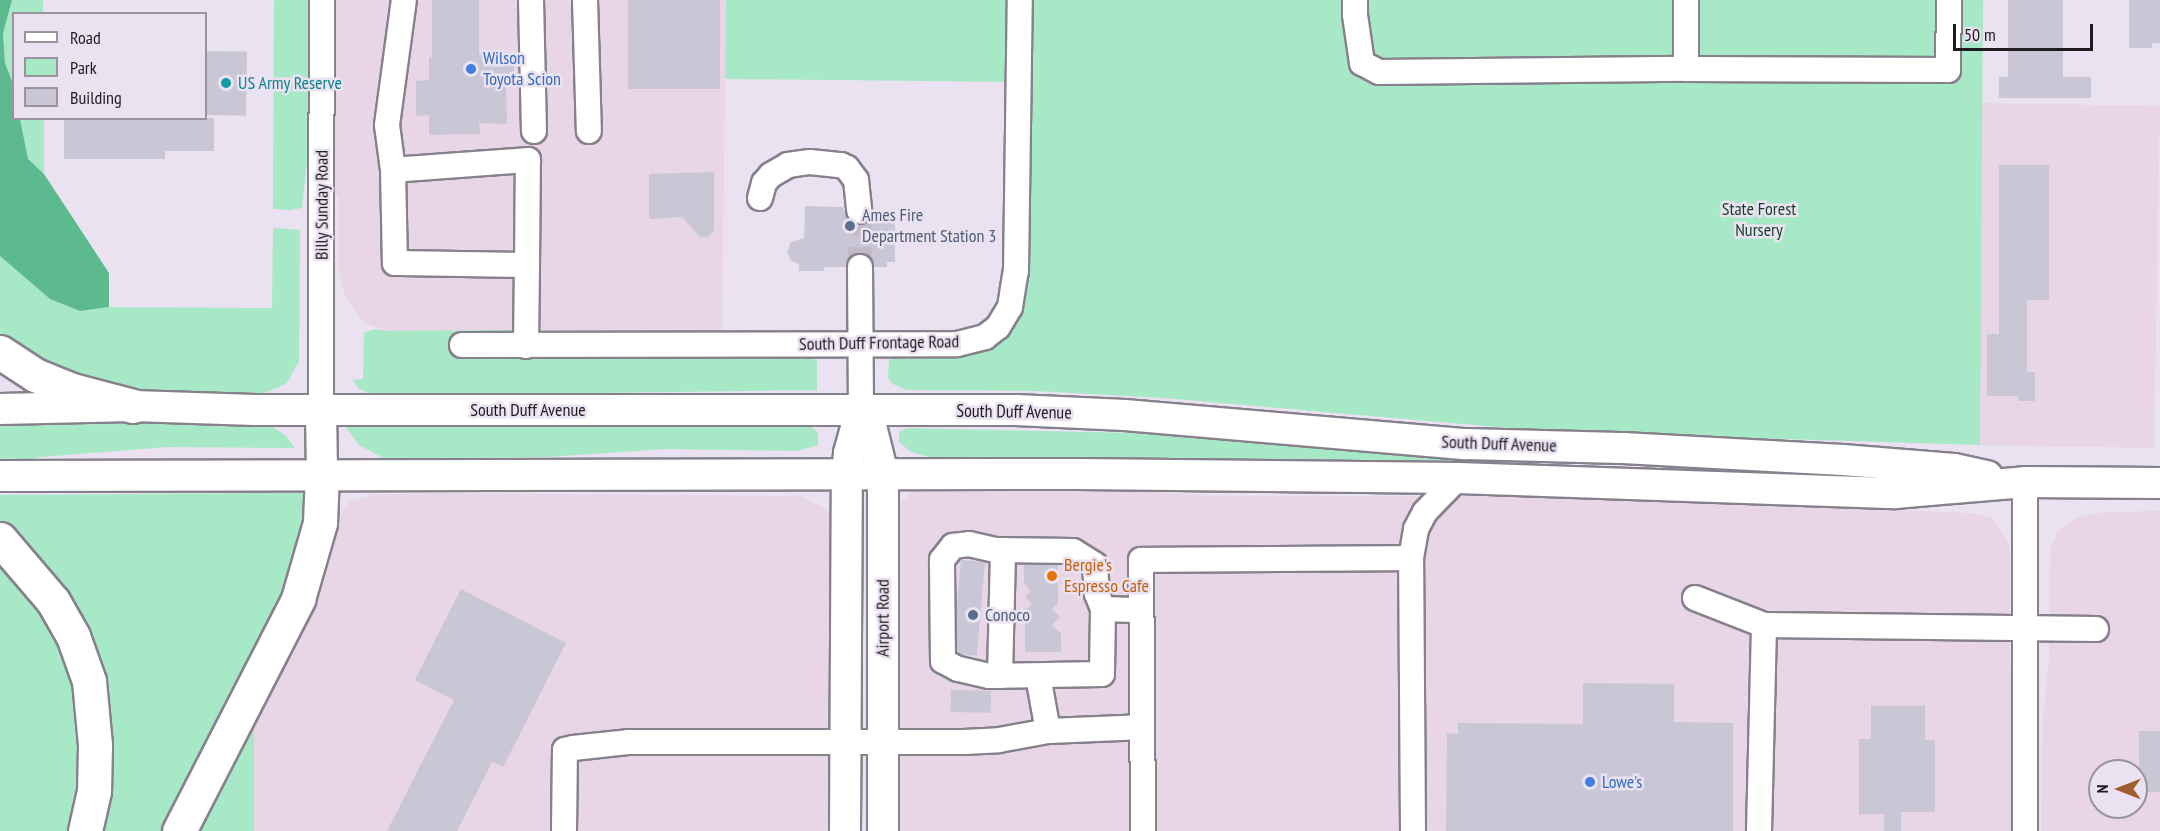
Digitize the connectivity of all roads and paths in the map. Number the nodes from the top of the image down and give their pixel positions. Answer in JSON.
{"nodes":[{"id":1,"x":322,"y":0,"type":"edge"},
{"id":2,"x":404,"y":0,"type":"edge"},
{"id":3,"x":531,"y":0,"type":"edge"},
{"id":4,"x":585,"y":0,"type":"edge"},
{"id":5,"x":1020,"y":0,"type":"edge"},
{"id":6,"x":1355,"y":0,"type":"edge"},
{"id":7,"x":1686,"y":0,"type":"edge"},
{"id":8,"x":1949,"y":0,"type":"edge"},
{"id":9,"x":1686,"y":69,"type":"junction"},
{"id":10,"x":534,"y":131,"type":"dead end"},
{"id":11,"x":589,"y":131,"type":"dead end"},
{"id":12,"x":393,"y":170,"type":"junction"},
{"id":13,"x":760,"y":198,"type":"dead end"},
{"id":14,"x":859,"y":211,"type":"tunnel mouth"},
{"id":15,"x":527,"y":265,"type":"junction"},
{"id":16,"x":860,"y":267,"type":"tunnel mouth"},
{"id":17,"x":861,"y":343,"type":"junction"},
{"id":18,"x":462,"y":345,"type":"dead end"},
{"id":19,"x":526,"y":346,"type":"junction"},
{"id":20,"x":0,"y":352,"type":"edge"},
{"id":21,"x":133,"y":406,"type":"junction"},
{"id":22,"x":0,"y":409,"type":"edge"},
{"id":23,"x":321,"y":410,"type":"junction"},
{"id":24,"x":861,"y":410,"type":"junction"},
{"id":25,"x":847,"y":473,"type":"junction"},
{"id":26,"x":322,"y":474,"type":"junction"},
{"id":27,"x":883,"y":474,"type":"junction"},
{"id":28,"x":0,"y":476,"type":"edge"},
{"id":29,"x":1458,"y":478,"type":"junction"},
{"id":30,"x":2025,"y":482,"type":"junction"},
{"id":31,"x":2160,"y":483,"type":"edge"},
{"id":32,"x":0,"y":539,"type":"edge"},
{"id":33,"x":1003,"y":550,"type":"junction"},
{"id":34,"x":1411,"y":558,"type":"junction"},
{"id":35,"x":1695,"y":598,"type":"dead end"},
{"id":36,"x":1103,"y":609,"type":"junction"},
{"id":37,"x":1141,"y":610,"type":"junction"},
{"id":38,"x":1764,"y":625,"type":"junction"},
{"id":39,"x":2025,"y":628,"type":"junction"},
{"id":40,"x":2097,"y":629,"type":"dead end"},
{"id":41,"x":1000,"y":676,"type":"junction"},
{"id":42,"x":1038,"y":676,"type":"junction"},
{"id":43,"x":1142,"y":726,"type":"junction"},
{"id":44,"x":1048,"y":731,"type":"junction"},
{"id":45,"x":845,"y":742,"type":"junction"},
{"id":46,"x":883,"y":743,"type":"junction"},
{"id":47,"x":85,"y":831,"type":"edge"},
{"id":48,"x":179,"y":831,"type":"edge"},
{"id":49,"x":564,"y":831,"type":"edge"},
{"id":50,"x":844,"y":831,"type":"edge"},
{"id":51,"x":883,"y":831,"type":"edge"},
{"id":52,"x":1143,"y":831,"type":"edge"},
{"id":53,"x":1413,"y":831,"type":"edge"},
{"id":54,"x":1759,"y":831,"type":"edge"},
{"id":55,"x":2025,"y":831,"type":"edge"}],
"edges":[{"from":1,"to":23,"type":"street","name":"Billy Sunday Road"},
{"from":2,"to":12,"type":"street"},
{"from":3,"to":10,"type":"street"},
{"from":4,"to":11,"type":"street"},
{"from":5,"to":17,"type":"street","name":"South Duff Frontage Road"},
{"from":6,"to":9,"type":"street"},
{"from":7,"to":9,"type":"street"},
{"from":8,"to":9,"type":"street"},
{"from":12,"to":15,"type":"street"},
{"from":12,"to":15,"type":"street"},
{"from":13,"to":14,"type":"street"},
{"from":15,"to":19,"type":"street"},
{"from":16,"to":17,"type":"street","name":"Airport Road"},
{"from":17,"to":19,"type":"street","name":"South Duff Frontage Road"},
{"from":17,"to":24,"type":"street","name":"Airport Road"},
{"from":18,"to":19,"type":"street","name":"South Duff Frontage Road"},
{"from":20,"to":21,"type":"highway"},
{"from":21,"to":22,"type":"main road","name":"South Duff Avenue"},
{"from":21,"to":23,"type":"main road","name":"South Duff Avenue"},
{"from":23,"to":24,"type":"main road","name":"South Duff Avenue"},
{"from":23,"to":26,"type":"main road"},
{"from":24,"to":25,"type":"main road","name":"Airport Road"},
{"from":24,"to":27,"type":"main road","name":"Airport Road"},
{"from":24,"to":30,"type":"main road","name":"South Duff Avenue"},
{"from":25,"to":26,"type":"main road","name":"South Duff Avenue"},
{"from":25,"to":27,"type":"main road","name":"South Duff Avenue"},
{"from":25,"to":45,"type":"main road","name":"Airport Road"},
{"from":26,"to":28,"type":"main road","name":"South Duff Avenue"},
{"from":26,"to":48,"type":"highway"},
{"from":27,"to":29,"type":"main road","name":"South Duff Avenue"},
{"from":27,"to":46,"type":"main road","name":"Airport Road"},
{"from":29,"to":30,"type":"main road","name":"South Duff Avenue"},
{"from":29,"to":34,"type":"street"},
{"from":30,"to":31,"type":"main road","name":"South Duff Avenue"},
{"from":30,"to":39,"type":"street"},
{"from":32,"to":47,"type":"highway"},
{"from":33,"to":36,"type":"street"},
{"from":33,"to":41,"type":"street"},
{"from":33,"to":41,"type":"street"},
{"from":34,"to":37,"type":"street"},
{"from":34,"to":53,"type":"street"},
{"from":35,"to":38,"type":"street"},
{"from":36,"to":37,"type":"street"},
{"from":36,"to":42,"type":"street"},
{"from":37,"to":43,"type":"street"},
{"from":38,"to":39,"type":"street"},
{"from":38,"to":54,"type":"street"},
{"from":39,"to":40,"type":"street"},
{"from":39,"to":55,"type":"street"},
{"from":41,"to":42,"type":"street"},
{"from":42,"to":44,"type":"street"},
{"from":43,"to":44,"type":"street"},
{"from":43,"to":52,"type":"street"},
{"from":44,"to":46,"type":"street"},
{"from":45,"to":46,"type":"street"},
{"from":45,"to":49,"type":"street"},
{"from":45,"to":50,"type":"main road","name":"Airport Road"},
{"from":46,"to":51,"type":"main road","name":"Airport Road"}]}
